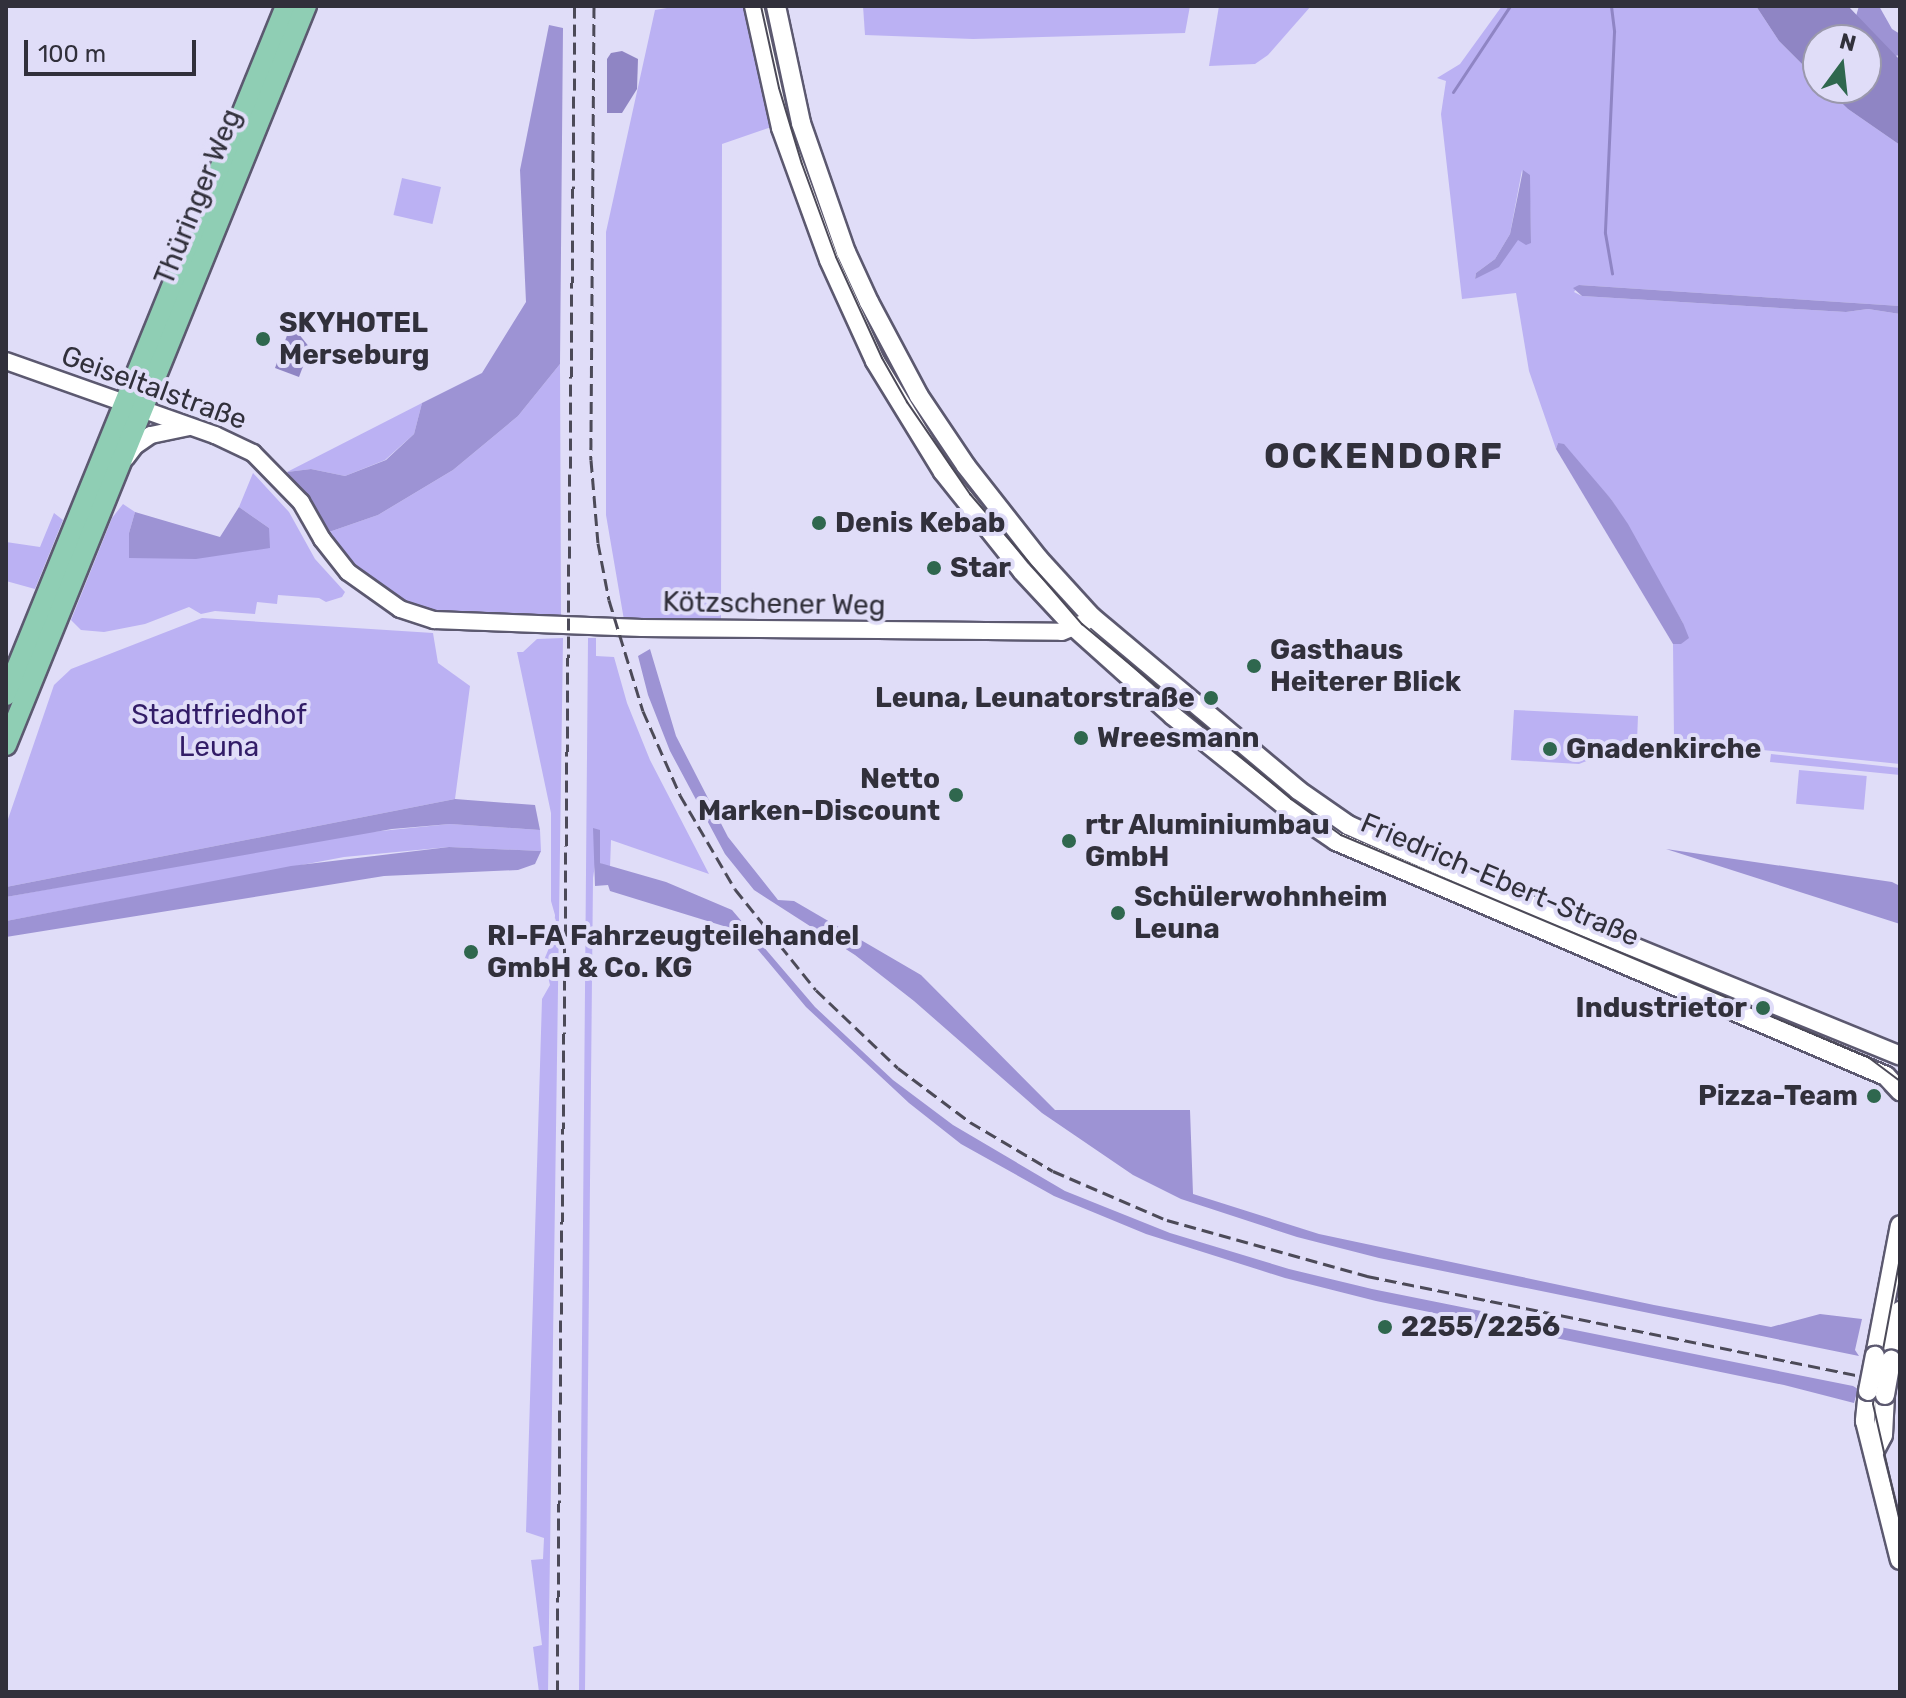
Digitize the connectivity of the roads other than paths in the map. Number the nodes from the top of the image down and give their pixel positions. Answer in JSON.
{"nodes":[{"id":1,"x":286,"y":6,"type":"edge"},
{"id":2,"x":306,"y":6,"type":"edge"},
{"id":3,"x":754,"y":6,"type":"edge"},
{"id":4,"x":776,"y":6,"type":"edge"},
{"id":5,"x":6,"y":361,"type":"edge"},
{"id":6,"x":134,"y":407,"type":"junction"},
{"id":7,"x":191,"y":426,"type":"junction"},
{"id":8,"x":122,"y":463,"type":"junction"},
{"id":9,"x":1092,"y":617,"type":"junction"},
{"id":10,"x":453,"y":623,"type":"joint"},
{"id":11,"x":1074,"y":627,"type":"junction"},
{"id":12,"x":6,"y":695,"type":"edge"},
{"id":13,"x":6,"y":745,"type":"edge"},
{"id":14,"x":1900,"y":1056,"type":"edge"},
{"id":15,"x":1893,"y":1080,"type":"edge"},
{"id":16,"x":1900,"y":1091,"type":"edge"},
{"id":17,"x":1900,"y":1225,"type":"edge"},
{"id":18,"x":1900,"y":1311,"type":"edge"},
{"id":19,"x":1883,"y":1358,"type":"junction"},
{"id":20,"x":1900,"y":1560,"type":"edge"}],
"edges":[{"from":1,"to":6,"type":"main road","name":"Thüringer Weg"},
{"from":2,"to":6,"type":"main road","name":"Thüringer Weg"},
{"from":3,"to":11,"type":"main road","name":"Friedrich-Ebert-Straße"},
{"from":4,"to":9,"type":"main road","name":"Friedrich-Ebert-Straße"},
{"from":5,"to":6,"type":"street","name":"Geiseltalstraße"},
{"from":6,"to":7,"type":"street","name":"Geiseltalstraße"},
{"from":6,"to":8,"type":"main road"},
{"from":6,"to":12,"type":"main road"},
{"from":7,"to":8,"type":"street"},
{"from":7,"to":10,"type":"street","name":"Geiseltalstraße"},
{"from":8,"to":13,"type":"main road"},
{"from":9,"to":11,"type":"street","name":"Kötzschener Weg"},
{"from":9,"to":14,"type":"main road","name":"Friedrich-Ebert-Straße"},
{"from":10,"to":11,"type":"street","name":"Kötzschener Weg"},
{"from":11,"to":15,"type":"main road","name":"Friedrich-Ebert-Straße"},
{"from":15,"to":16,"type":"main road"},
{"from":17,"to":19,"type":"main road"},
{"from":18,"to":19,"type":"main road"},
{"from":19,"to":20,"type":"main road","bridge":true}]}
